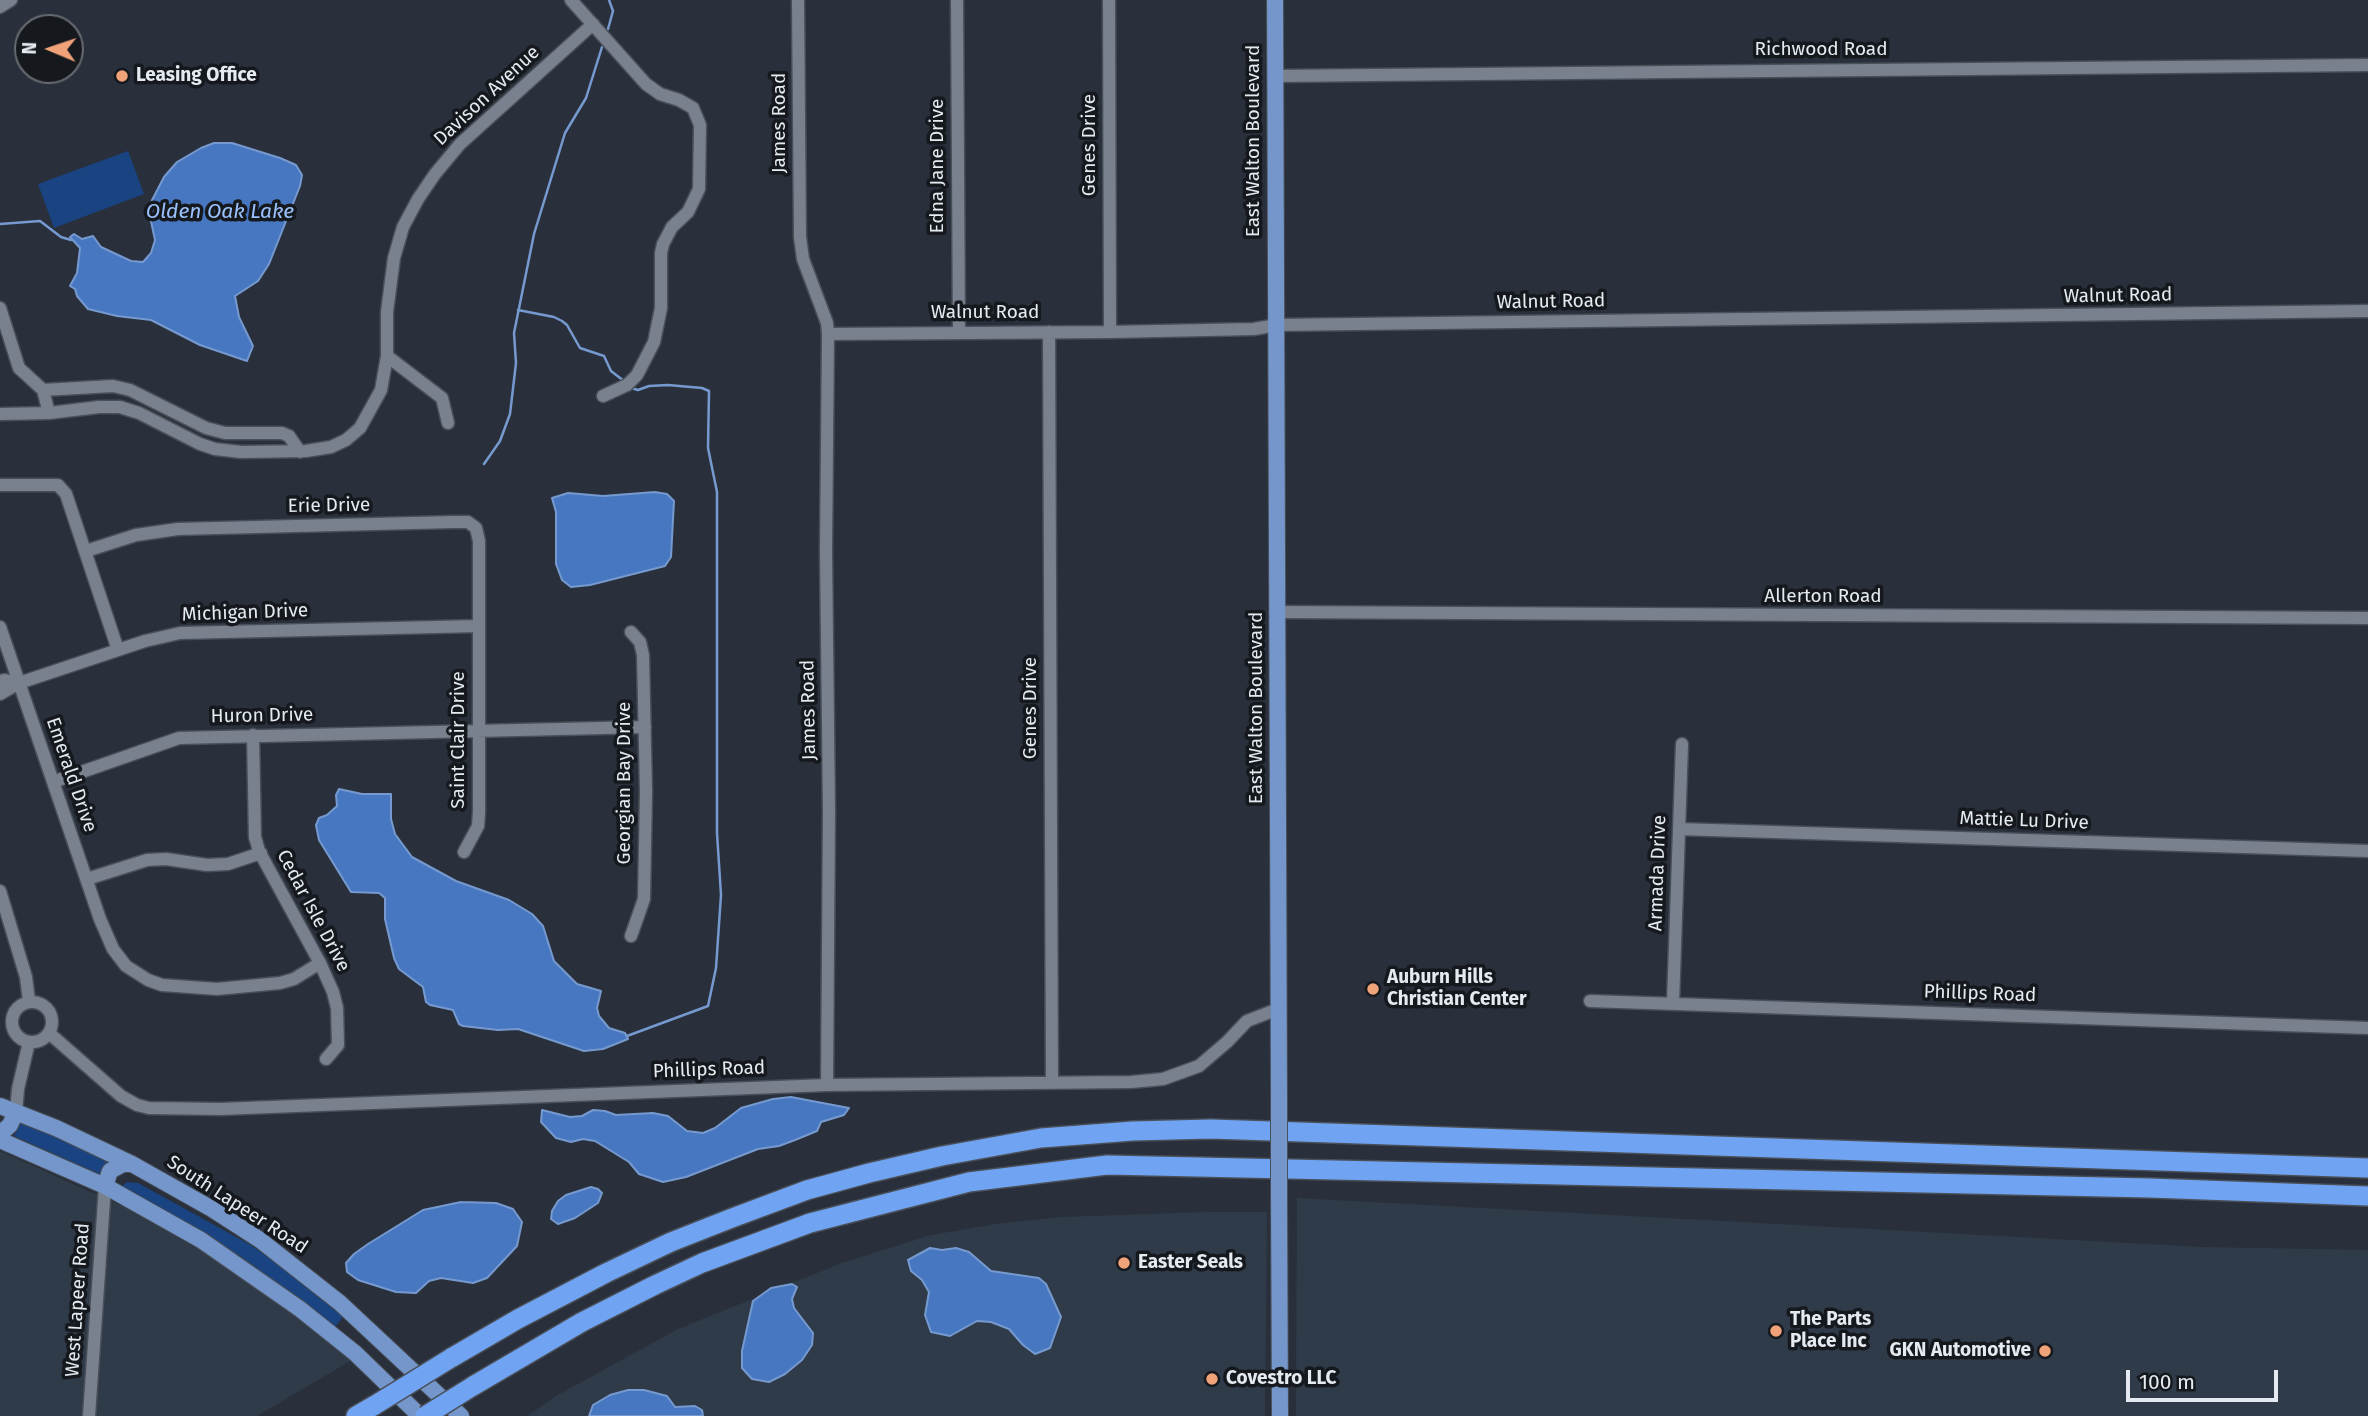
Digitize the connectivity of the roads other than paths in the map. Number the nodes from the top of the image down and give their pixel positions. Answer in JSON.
{"nodes":[{"id":1,"x":11,"y":0,"type":"edge"},
{"id":2,"x":570,"y":0,"type":"edge"},
{"id":3,"x":798,"y":0,"type":"edge"},
{"id":4,"x":957,"y":0,"type":"edge"},
{"id":5,"x":1109,"y":0,"type":"edge"},
{"id":6,"x":1275,"y":0,"type":"edge"},
{"id":7,"x":0,"y":7,"type":"edge"},
{"id":8,"x":593,"y":24,"type":"junction"},
{"id":9,"x":2368,"y":65,"type":"edge"},
{"id":10,"x":1275,"y":76,"type":"junction"},
{"id":11,"x":0,"y":309,"type":"edge"},
{"id":12,"x":2368,"y":311,"type":"edge"},
{"id":13,"x":1277,"y":325,"type":"junction"},
{"id":14,"x":959,"y":332,"type":"junction"},
{"id":15,"x":1049,"y":332,"type":"junction"},
{"id":16,"x":1110,"y":332,"type":"junction"},
{"id":17,"x":828,"y":334,"type":"junction"},
{"id":18,"x":387,"y":356,"type":"junction"},
{"id":19,"x":43,"y":390,"type":"junction"},
{"id":20,"x":603,"y":396,"type":"dead end"},
{"id":21,"x":49,"y":413,"type":"junction"},
{"id":22,"x":0,"y":414,"type":"edge"},
{"id":23,"x":448,"y":423,"type":"dead end"},
{"id":24,"x":300,"y":452,"type":"junction"},
{"id":25,"x":0,"y":485,"type":"edge"},
{"id":26,"x":86,"y":551,"type":"junction"},
{"id":27,"x":1278,"y":612,"type":"junction"},
{"id":28,"x":2368,"y":618,"type":"edge"},
{"id":29,"x":0,"y":626,"type":"edge"},
{"id":30,"x":479,"y":626,"type":"junction"},
{"id":31,"x":631,"y":632,"type":"dead end"},
{"id":32,"x":118,"y":650,"type":"junction"},
{"id":33,"x":0,"y":681,"type":"edge"},
{"id":34,"x":19,"y":683,"type":"junction"},
{"id":35,"x":0,"y":694,"type":"edge"},
{"id":36,"x":645,"y":727,"type":"junction"},
{"id":37,"x":480,"y":731,"type":"junction"},
{"id":38,"x":253,"y":735,"type":"junction"},
{"id":39,"x":1682,"y":744,"type":"dead end"},
{"id":40,"x":53,"y":782,"type":"junction"},
{"id":41,"x":1679,"y":829,"type":"junction"},
{"id":42,"x":2368,"y":850,"type":"edge"},
{"id":43,"x":464,"y":852,"type":"dead end"},
{"id":44,"x":261,"y":853,"type":"junction"},
{"id":45,"x":87,"y":879,"type":"junction"},
{"id":46,"x":0,"y":891,"type":"edge"},
{"id":47,"x":631,"y":936,"type":"dead end"},
{"id":48,"x":320,"y":964,"type":"junction"},
{"id":49,"x":29,"y":1001,"type":"junction"},
{"id":50,"x":1590,"y":1002,"type":"dead end"},
{"id":51,"x":1673,"y":1003,"type":"junction"},
{"id":52,"x":1278,"y":1009,"type":"junction"},
{"id":53,"x":6,"y":1023,"type":"edge"},
{"id":54,"x":2368,"y":1028,"type":"edge"},
{"id":55,"x":49,"y":1033,"type":"junction"},
{"id":56,"x":29,"y":1042,"type":"junction"},
{"id":57,"x":326,"y":1059,"type":"dead end"},
{"id":58,"x":1052,"y":1083,"type":"junction"},
{"id":59,"x":827,"y":1085,"type":"junction"},
{"id":60,"x":0,"y":1106,"type":"edge"},
{"id":61,"x":16,"y":1112,"type":"junction"},
{"id":62,"x":0,"y":1134,"type":"edge"},
{"id":63,"x":0,"y":1140,"type":"edge"},
{"id":64,"x":132,"y":1164,"type":"junction"},
{"id":65,"x":2368,"y":1168,"type":"edge"},
{"id":66,"x":105,"y":1186,"type":"junction"},
{"id":67,"x":2368,"y":1196,"type":"edge"},
{"id":68,"x":89,"y":1416,"type":"edge"},
{"id":69,"x":356,"y":1416,"type":"edge"},
{"id":70,"x":422,"y":1416,"type":"edge"},
{"id":71,"x":461,"y":1416,"type":"edge"},
{"id":72,"x":1280,"y":1416,"type":"edge"}],
"edges":[{"from":1,"to":7,"type":"street"},
{"from":2,"to":8,"type":"street"},
{"from":3,"to":17,"type":"street","name":"James Road"},
{"from":4,"to":14,"type":"street","name":"Edna Jane Drive"},
{"from":5,"to":16,"type":"street","name":"Genes Drive"},
{"from":6,"to":10,"type":"main road","name":"East Walton Boulevard"},
{"from":8,"to":18,"type":"street","name":"Davison Avenue"},
{"from":8,"to":20,"type":"street"},
{"from":9,"to":10,"type":"street","name":"Richwood Road"},
{"from":10,"to":13,"type":"main road","name":"East Walton Boulevard"},
{"from":11,"to":19,"type":"street"},
{"from":12,"to":13,"type":"street","name":"Walnut Road"},
{"from":13,"to":16,"type":"street","name":"Walnut Road"},
{"from":13,"to":27,"type":"main road","name":"East Walton Boulevard"},
{"from":14,"to":15,"type":"street","name":"Walnut Road"},
{"from":14,"to":17,"type":"street","name":"Walnut Road"},
{"from":15,"to":16,"type":"street","name":"Walnut Road"},
{"from":15,"to":58,"type":"street","name":"Genes Drive"},
{"from":17,"to":59,"type":"street","name":"James Road"},
{"from":18,"to":23,"type":"street"},
{"from":18,"to":24,"type":"street","name":"Davison Avenue"},
{"from":19,"to":21,"type":"street"},
{"from":19,"to":24,"type":"street"},
{"from":21,"to":22,"type":"street","name":"Davison Avenue"},
{"from":21,"to":24,"type":"street","name":"Davison Avenue"},
{"from":25,"to":26,"type":"street"},
{"from":26,"to":30,"type":"street","name":"Erie Drive"},
{"from":26,"to":32,"type":"street"},
{"from":27,"to":28,"type":"street","name":"Allerton Road"},
{"from":27,"to":52,"type":"main road","name":"East Walton Boulevard"},
{"from":29,"to":34,"type":"street","name":"Emerald Drive"},
{"from":30,"to":32,"type":"street","name":"Michigan Drive"},
{"from":30,"to":37,"type":"street","name":"Saint Clair Drive"},
{"from":31,"to":36,"type":"street","name":"Georgian Bay Drive"},
{"from":32,"to":34,"type":"street","name":"Michigan Drive"},
{"from":33,"to":34,"type":"street","name":"Michigan Drive"},
{"from":34,"to":35,"type":"street","name":"Michigan Drive"},
{"from":34,"to":40,"type":"street","name":"Emerald Drive"},
{"from":36,"to":37,"type":"street","name":"Huron Drive"},
{"from":36,"to":47,"type":"street","name":"Georgian Bay Drive"},
{"from":37,"to":38,"type":"street","name":"Huron Drive"},
{"from":37,"to":43,"type":"street","name":"Saint Clair Drive"},
{"from":38,"to":40,"type":"street","name":"Huron Drive"},
{"from":38,"to":44,"type":"street","name":"Cedar Isle Drive"},
{"from":39,"to":41,"type":"street","name":"Armada Drive"},
{"from":40,"to":45,"type":"street","name":"Emerald Drive"},
{"from":41,"to":42,"type":"street","name":"Mattie Lu Drive"},
{"from":41,"to":51,"type":"street","name":"Armada Drive"},
{"from":44,"to":45,"type":"street"},
{"from":44,"to":48,"type":"street","name":"Cedar Isle Drive"},
{"from":45,"to":48,"type":"street","name":"Emerald Drive"},
{"from":46,"to":49,"type":"street"},
{"from":48,"to":57,"type":"street","name":"Cedar Isle Drive"},
{"from":49,"to":53,"type":"street"},
{"from":49,"to":55,"type":"street"},
{"from":50,"to":51,"type":"street","name":"Phillips Road"},
{"from":51,"to":54,"type":"street","name":"Phillips Road"},
{"from":52,"to":58,"type":"street","name":"Phillips Road"},
{"from":52,"to":72,"type":"main road","name":"East Walton Boulevard","bridge":true},
{"from":53,"to":56,"type":"street"},
{"from":55,"to":56,"type":"street"},
{"from":55,"to":59,"type":"street","name":"Phillips Road"},
{"from":56,"to":61,"type":"street"},
{"from":58,"to":59,"type":"street","name":"Phillips Road"},
{"from":60,"to":61,"type":"main road","name":"South Lapeer Road"},
{"from":61,"to":62,"type":"main road"},
{"from":61,"to":64,"type":"main road","name":"South Lapeer Road"},
{"from":63,"to":66,"type":"main road"},
{"from":64,"to":66,"type":"main road"},
{"from":64,"to":71,"type":"main road","name":"South Lapeer Road"},
{"from":65,"to":69,"type":"highway","bridge":true},
{"from":66,"to":68,"type":"street","name":"West Lapeer Road"},
{"from":66,"to":70,"type":"main road"},
{"from":67,"to":70,"type":"highway","bridge":true}]}
